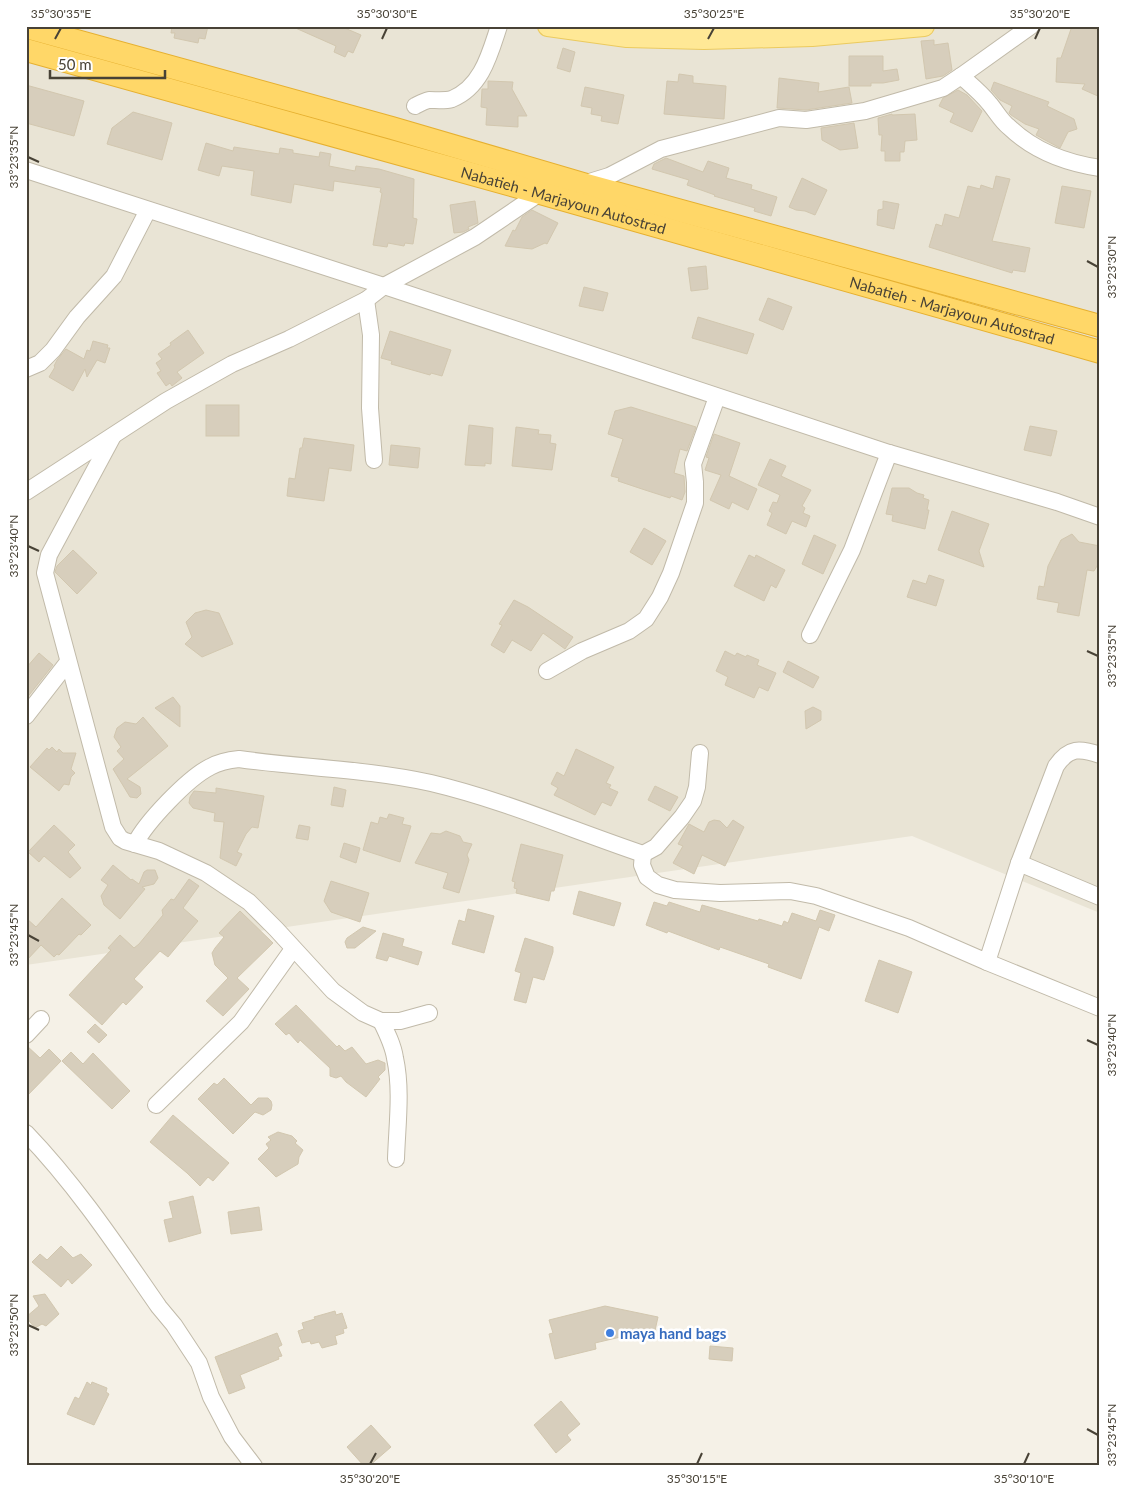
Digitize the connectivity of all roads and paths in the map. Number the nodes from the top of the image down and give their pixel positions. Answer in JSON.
{"nodes":[{"id":1,"x":499,"y":26,"type":"edge"},
{"id":2,"x":548,"y":26,"type":"edge"},
{"id":3,"x":924,"y":26,"type":"edge"},
{"id":4,"x":1031,"y":26,"type":"edge"},
{"id":5,"x":26,"y":27,"type":"edge"},
{"id":6,"x":629,"y":32,"type":"edge"},
{"id":7,"x":26,"y":50,"type":"edge"},
{"id":8,"x":961,"y":76,"type":"junction"},
{"id":9,"x":415,"y":106,"type":"dead end"},
{"id":10,"x":1100,"y":168,"type":"edge"},
{"id":11,"x":26,"y":170,"type":"edge"},
{"id":12,"x":583,"y":184,"type":"junction"},
{"id":13,"x":540,"y":193,"type":"junction"},
{"id":14,"x":148,"y":210,"type":"junction"},
{"id":15,"x":384,"y":286,"type":"junction"},
{"id":16,"x":366,"y":300,"type":"junction"},
{"id":17,"x":1100,"y":326,"type":"edge"},
{"id":18,"x":1100,"y":352,"type":"edge"},
{"id":19,"x":26,"y":368,"type":"edge"},
{"id":20,"x":717,"y":397,"type":"junction"},
{"id":21,"x":113,"y":436,"type":"junction"},
{"id":22,"x":889,"y":453,"type":"junction"},
{"id":23,"x":374,"y":460,"type":"dead end"},
{"id":24,"x":26,"y":492,"type":"edge"},
{"id":25,"x":1100,"y":517,"type":"edge"},
{"id":26,"x":810,"y":635,"type":"dead end"},
{"id":27,"x":68,"y":662,"type":"junction"},
{"id":28,"x":548,"y":671,"type":"dead end"},
{"id":29,"x":26,"y":716,"type":"edge"},
{"id":30,"x":700,"y":753,"type":"dead end"},
{"id":31,"x":1100,"y":755,"type":"edge"},
{"id":32,"x":135,"y":844,"type":"junction"},
{"id":33,"x":643,"y":854,"type":"junction"},
{"id":34,"x":1019,"y":862,"type":"junction"},
{"id":35,"x":1100,"y":897,"type":"edge"},
{"id":36,"x":294,"y":949,"type":"junction"},
{"id":37,"x":987,"y":962,"type":"junction"},
{"id":38,"x":1100,"y":1008,"type":"edge"},
{"id":39,"x":429,"y":1013,"type":"dead end"},
{"id":40,"x":41,"y":1019,"type":"dead end"},
{"id":41,"x":381,"y":1022,"type":"junction"},
{"id":42,"x":26,"y":1035,"type":"edge"},
{"id":43,"x":156,"y":1105,"type":"dead end"},
{"id":44,"x":26,"y":1133,"type":"edge"},
{"id":45,"x":396,"y":1159,"type":"dead end"},
{"id":46,"x":254,"y":1466,"type":"edge"}],
"edges":[{"from":1,"to":9,"type":"street"},
{"from":2,"to":6,"type":"main road"},
{"from":3,"to":6,"type":"main road"},
{"from":4,"to":8,"type":"street"},
{"from":5,"to":12,"type":"highway","name":"Nabatieh - Marjayoun Autostrad"},
{"from":7,"to":13,"type":"highway","name":"Nabatieh - Marjayoun Autostrad"},
{"from":8,"to":10,"type":"street"},
{"from":8,"to":12,"type":"street"},
{"from":11,"to":14,"type":"street"},
{"from":12,"to":17,"type":"highway","name":"Nabatieh - Marjayoun Autostrad"},
{"from":13,"to":15,"type":"street"},
{"from":13,"to":18,"type":"highway","name":"Nabatieh - Marjayoun Autostrad"},
{"from":14,"to":15,"type":"street"},
{"from":14,"to":19,"type":"street"},
{"from":15,"to":16,"type":"street"},
{"from":15,"to":20,"type":"street"},
{"from":16,"to":21,"type":"street"},
{"from":16,"to":23,"type":"street"},
{"from":20,"to":22,"type":"street"},
{"from":20,"to":28,"type":"street"},
{"from":21,"to":24,"type":"street"},
{"from":21,"to":27,"type":"street"},
{"from":22,"to":25,"type":"street"},
{"from":22,"to":26,"type":"street"},
{"from":27,"to":29,"type":"street"},
{"from":27,"to":32,"type":"street"},
{"from":30,"to":33,"type":"street"},
{"from":31,"to":34,"type":"street"},
{"from":32,"to":33,"type":"street"},
{"from":32,"to":36,"type":"street"},
{"from":33,"to":37,"type":"street"},
{"from":34,"to":35,"type":"street"},
{"from":34,"to":37,"type":"street"},
{"from":36,"to":41,"type":"street"},
{"from":36,"to":43,"type":"street"},
{"from":37,"to":38,"type":"street"},
{"from":39,"to":41,"type":"street"},
{"from":40,"to":42,"type":"street"},
{"from":41,"to":45,"type":"street"},
{"from":44,"to":46,"type":"street"}]}
